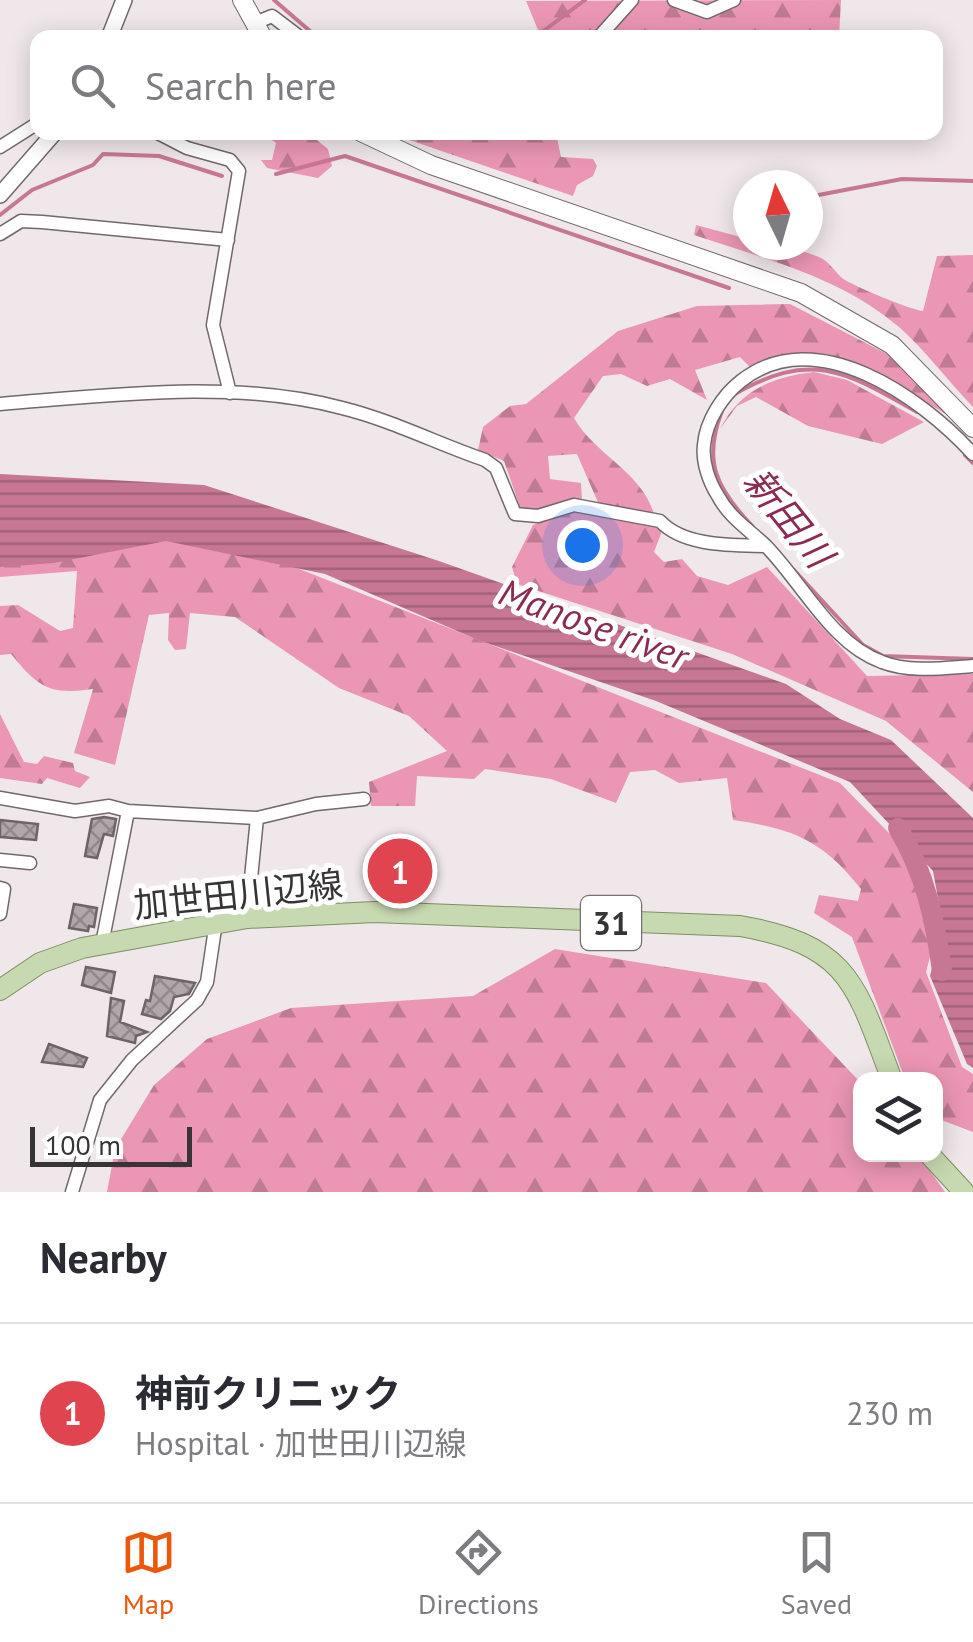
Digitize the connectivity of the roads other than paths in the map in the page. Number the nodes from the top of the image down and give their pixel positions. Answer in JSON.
{"nodes":[{"id":1,"x":124,"y":0,"type":"edge"},
{"id":2,"x":242,"y":0,"type":"edge"},
{"id":3,"x":632,"y":0,"type":"edge"},
{"id":4,"x":674,"y":0,"type":"edge"},
{"id":5,"x":734,"y":0,"type":"edge"},
{"id":6,"x":113,"y":30,"type":"edge"},
{"id":7,"x":259,"y":30,"type":"edge"},
{"id":8,"x":290,"y":30,"type":"edge"},
{"id":9,"x":605,"y":30,"type":"edge"},
{"id":10,"x":30,"y":128,"type":"edge"},
{"id":11,"x":48,"y":140,"type":"edge"},
{"id":12,"x":172,"y":140,"type":"edge"},
{"id":13,"x":378,"y":140,"type":"edge"},
{"id":14,"x":0,"y":147,"type":"edge"},
{"id":15,"x":0,"y":195,"type":"edge"},
{"id":16,"x":0,"y":234,"type":"edge"},
{"id":17,"x":228,"y":240,"type":"junction"},
{"id":18,"x":230,"y":393,"type":"junction"},
{"id":19,"x":0,"y":404,"type":"edge"},
{"id":20,"x":973,"y":428,"type":"edge"},
{"id":21,"x":973,"y":454,"type":"edge"},
{"id":22,"x":766,"y":546,"type":"junction"},
{"id":23,"x":973,"y":666,"type":"edge"},
{"id":24,"x":0,"y":798,"type":"edge"},
{"id":25,"x":364,"y":799,"type":"dead end"},
{"id":26,"x":128,"y":811,"type":"junction"},
{"id":27,"x":257,"y":818,"type":"junction"},
{"id":28,"x":0,"y":860,"type":"edge"},
{"id":29,"x":30,"y":863,"type":"dead end"},
{"id":30,"x":0,"y":888,"type":"edge"},
{"id":31,"x":0,"y":914,"type":"edge"},
{"id":32,"x":247,"y":918,"type":"junction"},
{"id":33,"x":216,"y":922,"type":"junction"},
{"id":34,"x":102,"y":944,"type":"junction"},
{"id":35,"x":0,"y":990,"type":"edge"},
{"id":36,"x":889,"y":1072,"type":"edge"},
{"id":37,"x":936,"y":1162,"type":"edge"},
{"id":38,"x":72,"y":1192,"type":"edge"},
{"id":39,"x":964,"y":1192,"type":"edge"}],
"edges":[{"from":1,"to":6,"type":"street"},
{"from":2,"to":7,"type":"main road"},
{"from":3,"to":9,"type":"street"},
{"from":4,"to":5,"type":"street"},
{"from":7,"to":8,"type":"street"},
{"from":10,"to":14,"type":"street"},
{"from":11,"to":15,"type":"street"},
{"from":12,"to":17,"type":"street"},
{"from":13,"to":20,"type":"main road"},
{"from":16,"to":17,"type":"street"},
{"from":17,"to":18,"type":"street"},
{"from":18,"to":19,"type":"street"},
{"from":18,"to":22,"type":"street"},
{"from":21,"to":22,"type":"street"},
{"from":22,"to":23,"type":"street"},
{"from":24,"to":26,"type":"street"},
{"from":25,"to":27,"type":"street"},
{"from":26,"to":27,"type":"street"},
{"from":26,"to":34,"type":"street"},
{"from":27,"to":32,"type":"street"},
{"from":28,"to":29,"type":"street"},
{"from":30,"to":31,"type":"street"},
{"from":32,"to":33,"type":"main road","name":"加世田川辺線","number":"31"},
{"from":32,"to":36,"type":"main road","name":"加世田川辺線","number":"31"},
{"from":33,"to":34,"type":"main road","name":"加世田川辺線","number":"31"},
{"from":33,"to":38,"type":"street"},
{"from":34,"to":35,"type":"main road","name":"加世田川辺線","number":"31"},
{"from":37,"to":39,"type":"main road"}]}
